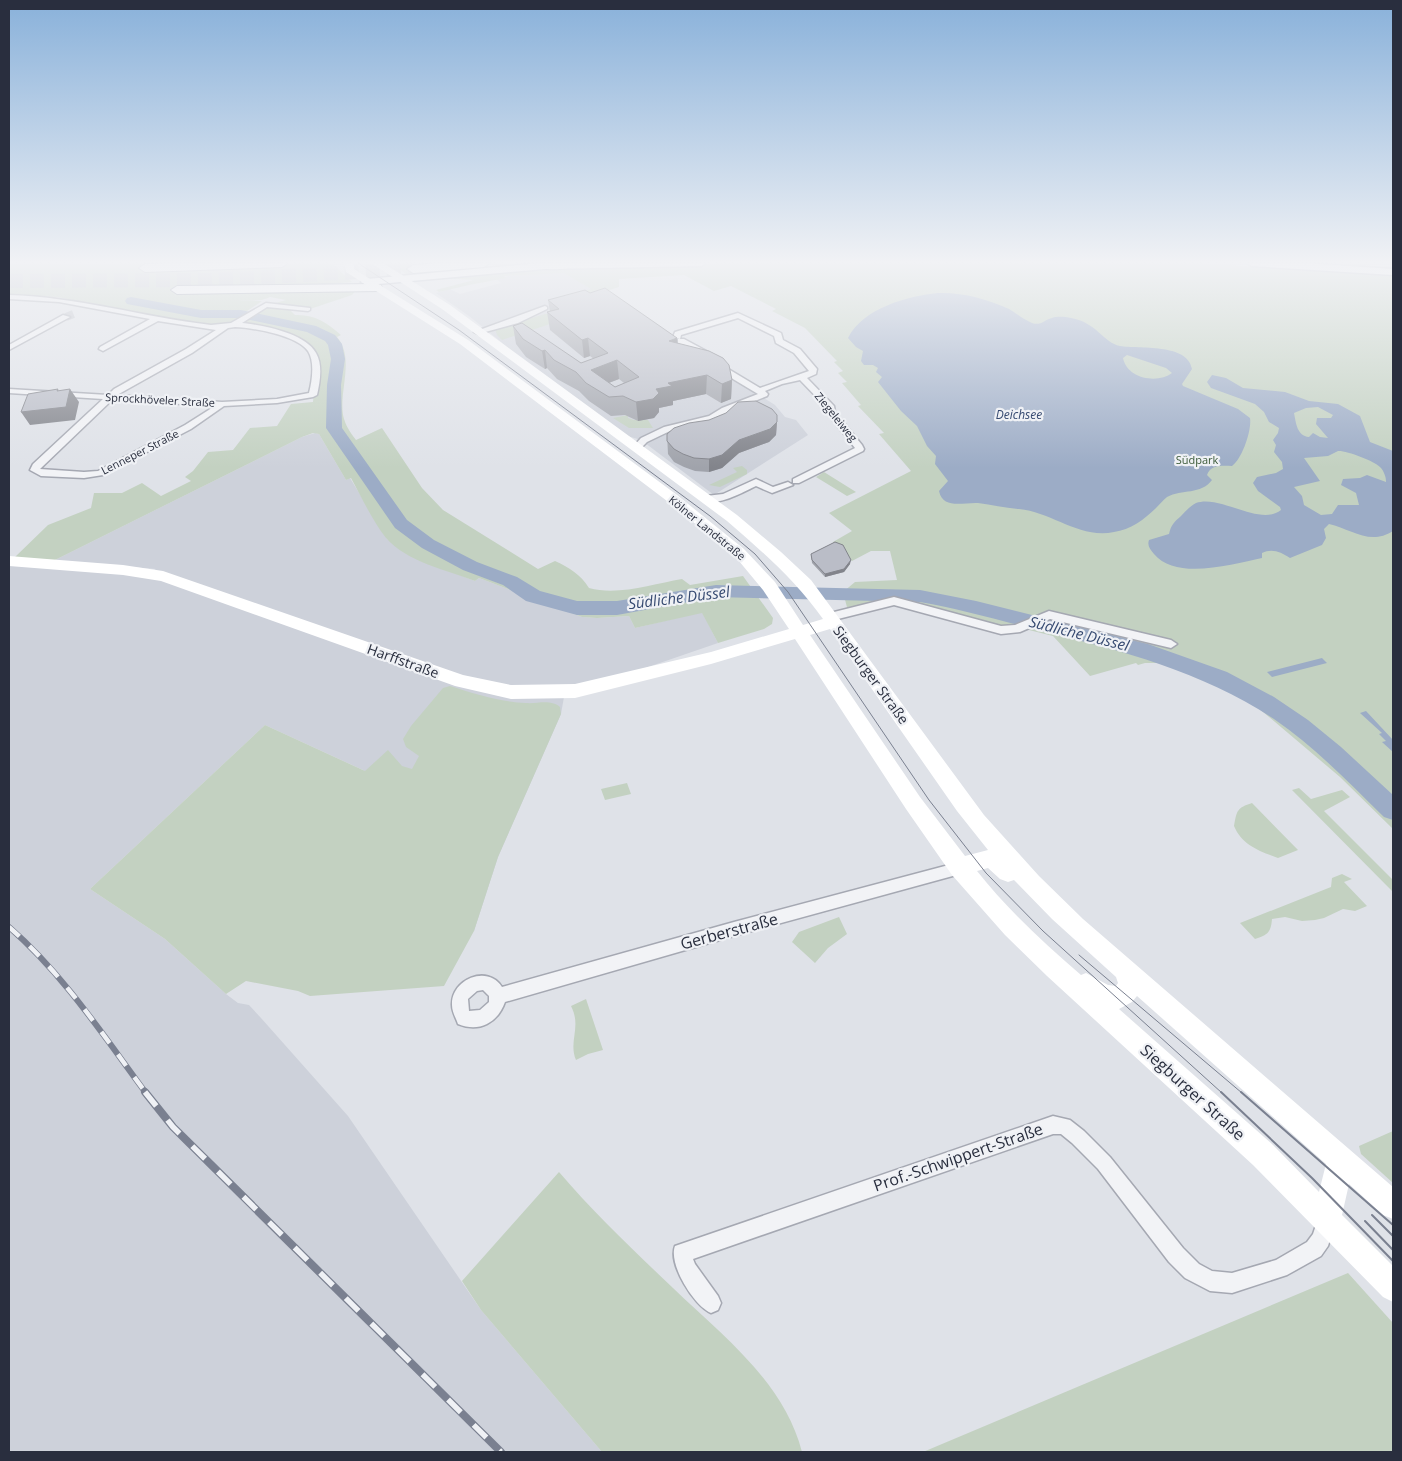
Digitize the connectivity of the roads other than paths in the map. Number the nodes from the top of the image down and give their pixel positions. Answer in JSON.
{"nodes":[{"id":1,"x":41,"y":331,"type":"edge"},
{"id":2,"x":135,"y":331,"type":"edge"},
{"id":3,"x":220,"y":331,"type":"edge"},
{"id":4,"x":264,"y":331,"type":"edge"},
{"id":5,"x":449,"y":331,"type":"edge"},
{"id":6,"x":686,"y":331,"type":"edge"},
{"id":7,"x":770,"y":331,"type":"edge"},
{"id":8,"x":478,"y":332,"type":"joint"},
{"id":9,"x":452,"y":333,"type":"junction"},
{"id":10,"x":9,"y":348,"type":"edge"},
{"id":11,"x":103,"y":349,"type":"dead end"},
{"id":12,"x":802,"y":377,"type":"junction"},
{"id":13,"x":762,"y":392,"type":"junction"},
{"id":14,"x":11,"y":393,"type":"edge"},
{"id":15,"x":109,"y":398,"type":"junction"},
{"id":16,"x":222,"y":404,"type":"junction"},
{"id":17,"x":550,"y":408,"type":"junction"},
{"id":18,"x":588,"y":413,"type":"junction"},
{"id":19,"x":596,"y":442,"type":"junction"},
{"id":20,"x":640,"y":444,"type":"junction"},
{"id":21,"x":672,"y":498,"type":"junction"},
{"id":22,"x":715,"y":500,"type":"junction"},
{"id":23,"x":9,"y":561,"type":"edge"},
{"id":24,"x":828,"y":614,"type":"junction"},
{"id":25,"x":800,"y":631,"type":"junction"},
{"id":26,"x":1171,"y":644,"type":"dead end"},
{"id":27,"x":960,"y":868,"type":"junction"},
{"id":28,"x":1033,"y":886,"type":"junction"},
{"id":29,"x":1055,"y":968,"type":"junction"},
{"id":30,"x":1127,"y":972,"type":"junction"},
{"id":31,"x":498,"y":996,"type":"dead end"},
{"id":32,"x":1341,"y":1158,"type":"junction"},
{"id":33,"x":1393,"y":1205,"type":"edge"},
{"id":34,"x":1327,"y":1220,"type":"junction"},
{"id":35,"x":1393,"y":1287,"type":"edge"},
{"id":36,"x":711,"y":1303,"type":"dead end"}],
"edges":[{"from":1,"to":10,"type":"street"},
{"from":2,"to":11,"type":"street"},
{"from":3,"to":15,"type":"street"},
{"from":4,"to":16,"type":"street","name":"Sprockhöveler Straße"},
{"from":5,"to":9,"type":"main road","name":"Kölner Landstraße"},
{"from":6,"to":13,"type":"street"},
{"from":7,"to":12,"type":"street","name":"Ziegeleiweg"},
{"from":8,"to":9,"type":"main road","name":"Kölner Landstraße"},
{"from":8,"to":18,"type":"main road","name":"Kölner Landstraße"},
{"from":9,"to":17,"type":"main road","name":"Kölner Landstraße"},
{"from":12,"to":13,"type":"street"},
{"from":12,"to":22,"type":"street","name":"Ziegeleiweg"},
{"from":13,"to":20,"type":"street"},
{"from":14,"to":15,"type":"street","name":"Sprockhöveler Straße"},
{"from":15,"to":16,"type":"street","name":"Sprockhöveler Straße"},
{"from":15,"to":16,"type":"street","name":"Lenneper Straße"},
{"from":17,"to":18,"type":"main road","name":"Kölner Landstraße"},
{"from":17,"to":19,"type":"main road","name":"Kölner Landstraße"},
{"from":18,"to":20,"type":"main road","name":"Kölner Landstraße"},
{"from":19,"to":20,"type":"main road","name":"Kölner Landstraße"},
{"from":19,"to":21,"type":"main road","name":"Kölner Landstraße"},
{"from":20,"to":22,"type":"main road","name":"Kölner Landstraße"},
{"from":21,"to":22,"type":"main road"},
{"from":21,"to":25,"type":"main road","name":"Kölner Landstraße"},
{"from":22,"to":24,"type":"main road","name":"Kölner Landstraße"},
{"from":23,"to":25,"type":"main road","name":"Harffstraße"},
{"from":24,"to":25,"type":"main road","name":"Siegburger Straße"},
{"from":24,"to":26,"type":"street","name":"Siegburger Straße"},
{"from":24,"to":28,"type":"main road","name":"Siegburger Straße"},
{"from":25,"to":27,"type":"main road","name":"Siegburger Straße"},
{"from":27,"to":28,"type":"main road","name":"Siegburger Straße"},
{"from":27,"to":29,"type":"main road","name":"Siegburger Straße"},
{"from":27,"to":31,"type":"street","name":"Gerberstraße"},
{"from":28,"to":30,"type":"main road","name":"Siegburger Straße"},
{"from":29,"to":30,"type":"main road","name":"Siegburger Straße"},
{"from":29,"to":34,"type":"main road","name":"Siegburger Straße"},
{"from":30,"to":32,"type":"main road","name":"Siegburger Straße"},
{"from":32,"to":33,"type":"main road","name":"Siegburger Straße"},
{"from":32,"to":34,"type":"main road"},
{"from":34,"to":35,"type":"main road","name":"Siegburger Straße"},
{"from":34,"to":36,"type":"street","name":"Prof.-Schwippert-Straße"}]}
